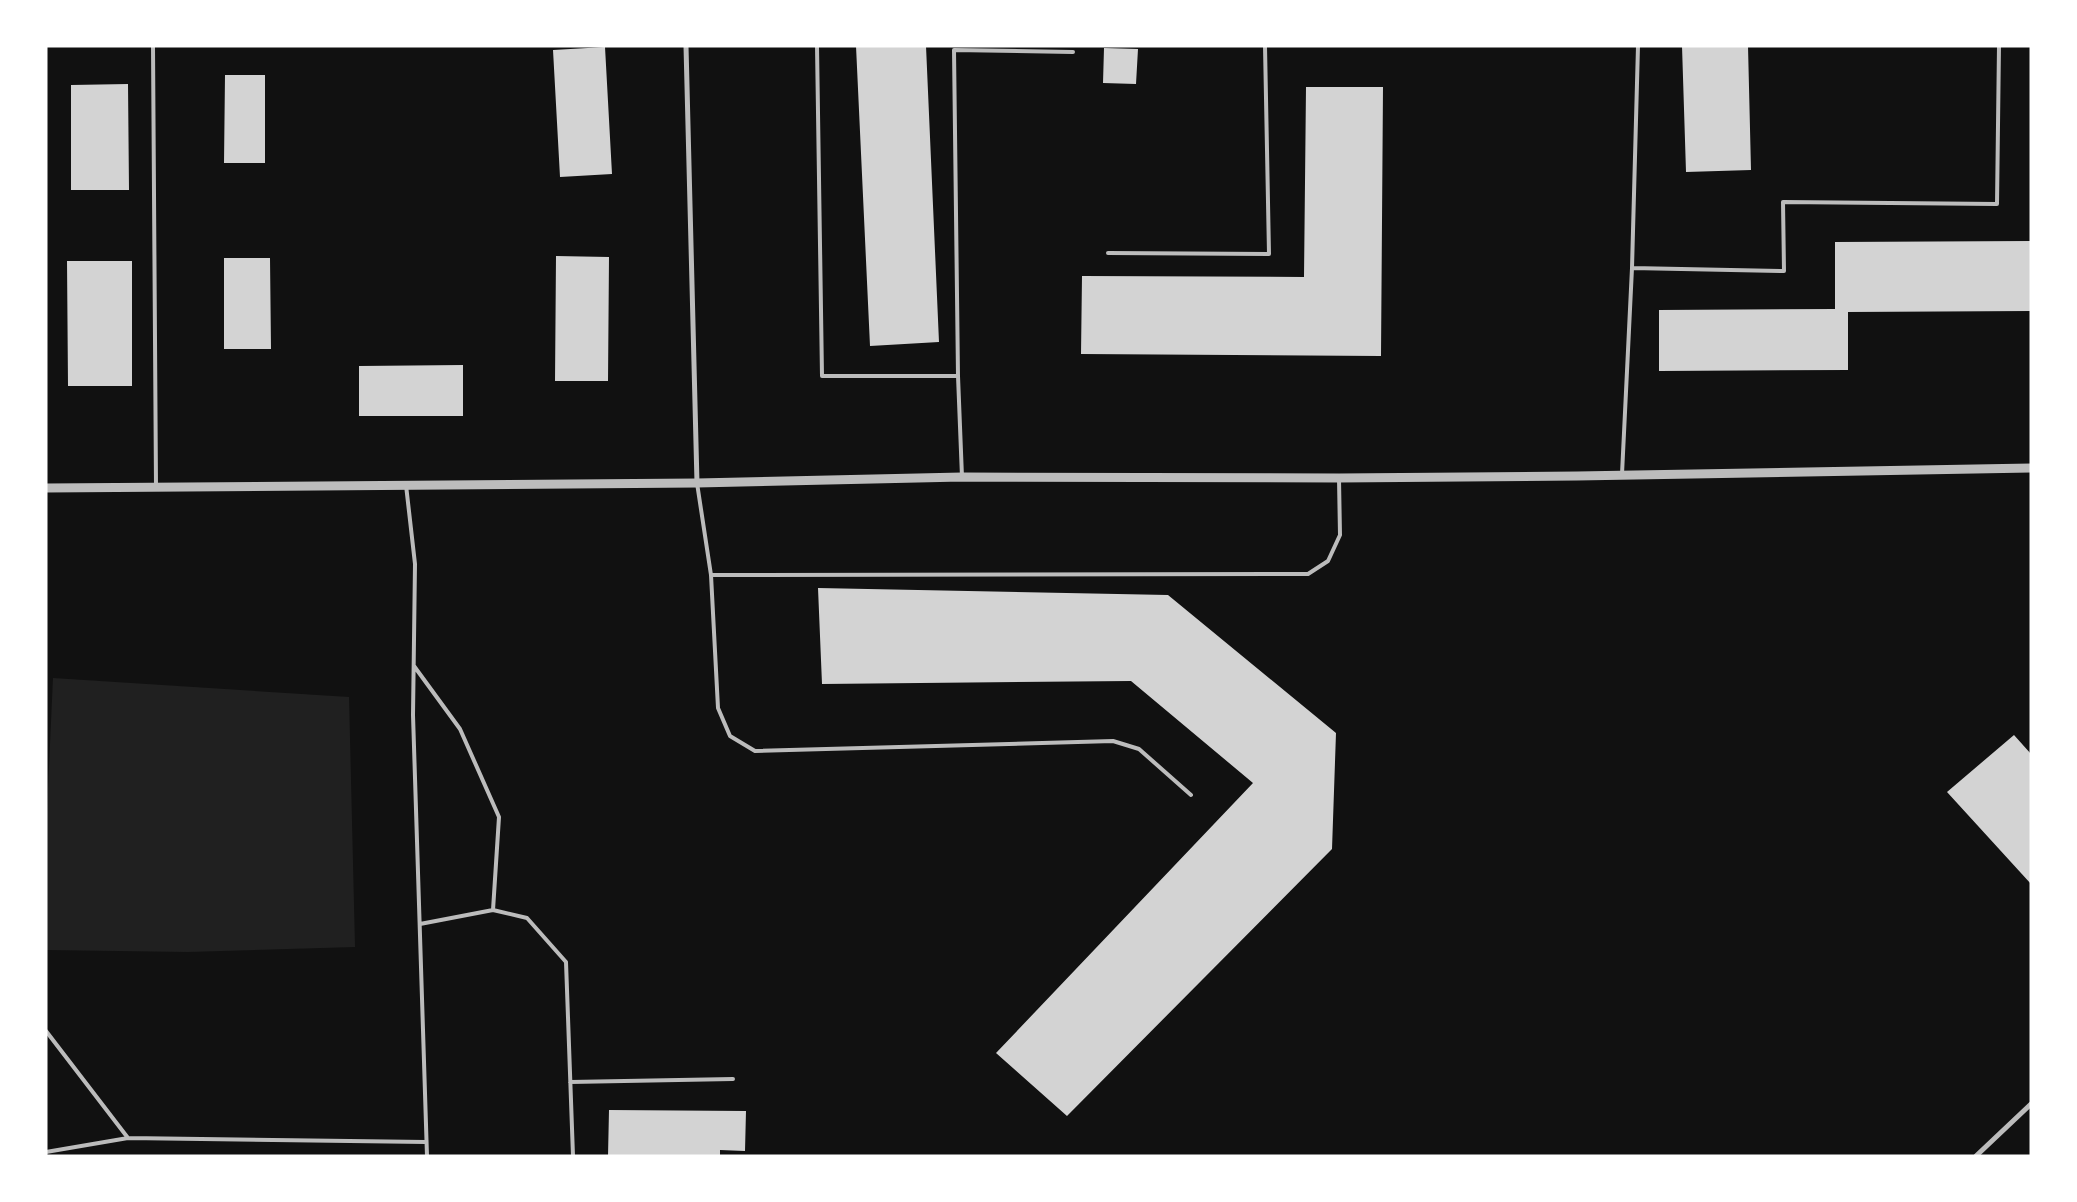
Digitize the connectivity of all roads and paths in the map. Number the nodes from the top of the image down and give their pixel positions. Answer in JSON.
{"nodes":[{"id":1,"x":153,"y":46,"type":"edge"},
{"id":2,"x":686,"y":46,"type":"edge"},
{"id":3,"x":817,"y":46,"type":"edge"},
{"id":4,"x":1265,"y":46,"type":"edge"},
{"id":5,"x":1638,"y":46,"type":"edge"},
{"id":6,"x":1999,"y":46,"type":"edge"},
{"id":7,"x":1073,"y":52,"type":"dead end"},
{"id":8,"x":1108,"y":252,"type":"dead end"},
{"id":9,"x":1632,"y":268,"type":"junction"},
{"id":10,"x":958,"y":376,"type":"junction"},
{"id":11,"x":2031,"y":468,"type":"edge"},
{"id":12,"x":1622,"y":476,"type":"junction"},
{"id":13,"x":962,"y":477,"type":"junction"},
{"id":14,"x":1339,"y":478,"type":"junction"},
{"id":15,"x":697,"y":483,"type":"junction"},
{"id":16,"x":406,"y":485,"type":"junction"},
{"id":17,"x":156,"y":487,"type":"junction"},
{"id":18,"x":46,"y":488,"type":"edge"},
{"id":19,"x":711,"y":575,"type":"junction"},
{"id":20,"x":414,"y":666,"type":"junction"},
{"id":21,"x":1191,"y":795,"type":"dead end"},
{"id":22,"x":493,"y":910,"type":"junction"},
{"id":23,"x":420,"y":924,"type":"junction"},
{"id":24,"x":46,"y":1031,"type":"edge"},
{"id":25,"x":733,"y":1078,"type":"dead end"},
{"id":26,"x":570,"y":1082,"type":"junction"},
{"id":27,"x":2031,"y":1104,"type":"edge"},
{"id":28,"x":128,"y":1138,"type":"junction"},
{"id":29,"x":426,"y":1142,"type":"junction"},
{"id":30,"x":46,"y":1152,"type":"edge"},
{"id":31,"x":427,"y":1156,"type":"edge"},
{"id":32,"x":573,"y":1156,"type":"edge"},
{"id":33,"x":1976,"y":1156,"type":"edge"}],
"edges":[{"from":1,"to":17,"type":"lane"},
{"from":2,"to":15,"type":"street"},
{"from":3,"to":10,"type":"lane"},
{"from":4,"to":8,"type":"lane"},
{"from":5,"to":9,"type":"lane"},
{"from":6,"to":9,"type":"lane"},
{"from":7,"to":10,"type":"lane"},
{"from":9,"to":12,"type":"lane"},
{"from":10,"to":13,"type":"lane"},
{"from":11,"to":12,"type":"street"},
{"from":12,"to":14,"type":"street"},
{"from":13,"to":14,"type":"street"},
{"from":13,"to":15,"type":"street"},
{"from":14,"to":19,"type":"lane"},
{"from":15,"to":16,"type":"street"},
{"from":15,"to":19,"type":"lane"},
{"from":16,"to":17,"type":"street"},
{"from":16,"to":20,"type":"lane"},
{"from":17,"to":18,"type":"street"},
{"from":19,"to":21,"type":"lane"},
{"from":20,"to":22,"type":"lane"},
{"from":20,"to":23,"type":"lane"},
{"from":22,"to":23,"type":"lane"},
{"from":22,"to":26,"type":"lane"},
{"from":23,"to":29,"type":"lane"},
{"from":24,"to":28,"type":"lane"},
{"from":25,"to":26,"type":"lane"},
{"from":26,"to":32,"type":"lane"},
{"from":27,"to":33,"type":"street"},
{"from":28,"to":29,"type":"lane"},
{"from":28,"to":30,"type":"lane"},
{"from":29,"to":31,"type":"lane"}]}
